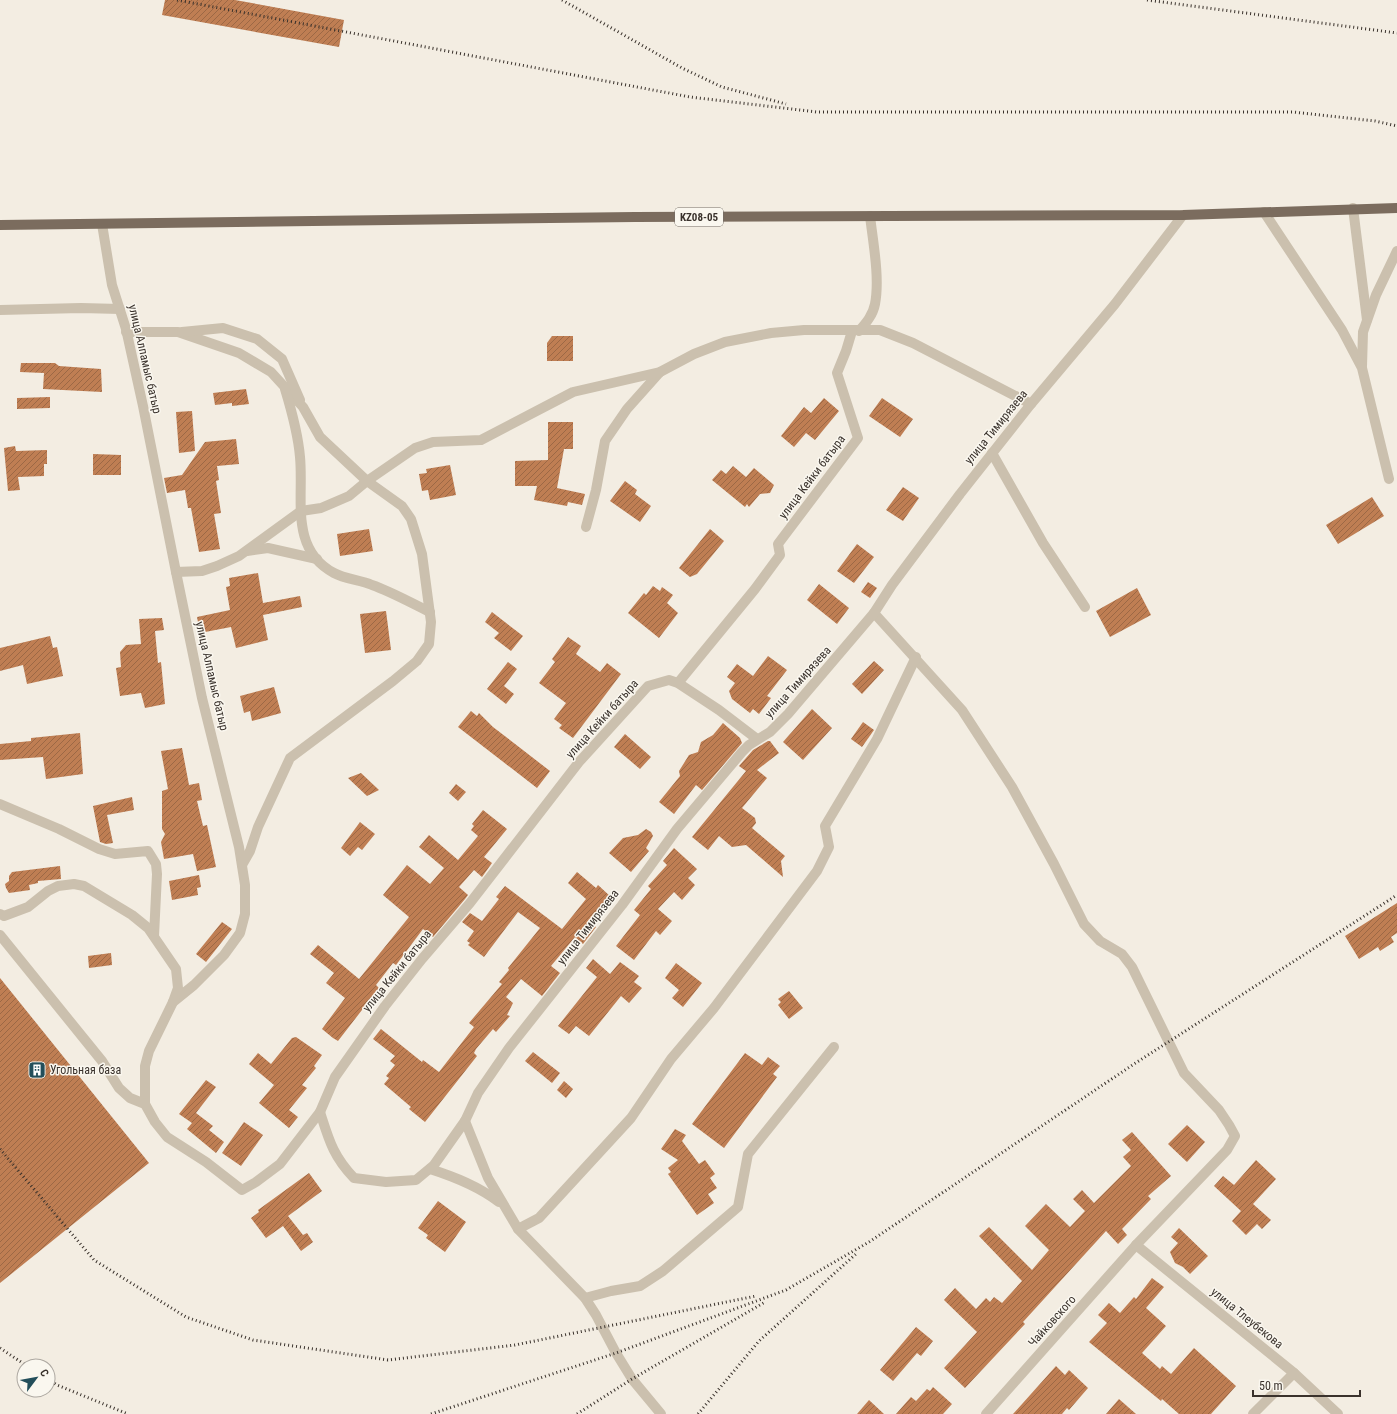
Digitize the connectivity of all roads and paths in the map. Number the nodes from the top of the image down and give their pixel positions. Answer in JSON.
{"nodes":[{"id":1,"x":1353,"y":208,"type":"junction"},
{"id":2,"x":1397,"y":208,"type":"edge"},
{"id":3,"x":1264,"y":212,"type":"junction"},
{"id":4,"x":1183,"y":215,"type":"junction"},
{"id":5,"x":870,"y":216,"type":"junction"},
{"id":6,"x":102,"y":224,"type":"junction"},
{"id":7,"x":0,"y":225,"type":"edge"},
{"id":8,"x":1397,"y":251,"type":"edge"},
{"id":9,"x":0,"y":310,"type":"edge"},
{"id":10,"x":120,"y":310,"type":"junction"},
{"id":11,"x":1367,"y":322,"type":"junction"},
{"id":12,"x":855,"y":331,"type":"junction"},
{"id":13,"x":126,"y":332,"type":"junction"},
{"id":14,"x":178,"y":332,"type":"junction"},
{"id":15,"x":1362,"y":368,"type":"junction"},
{"id":16,"x":660,"y":372,"type":"junction"},
{"id":17,"x":284,"y":387,"type":"junction"},
{"id":18,"x":1031,"y":404,"type":"junction"},
{"id":19,"x":303,"y":407,"type":"junction"},
{"id":20,"x":992,"y":453,"type":"junction"},
{"id":21,"x":1389,"y":479,"type":"dead end"},
{"id":22,"x":367,"y":481,"type":"junction"},
{"id":23,"x":300,"y":511,"type":"junction"},
{"id":24,"x":586,"y":527,"type":"dead end"},
{"id":25,"x":245,"y":551,"type":"junction"},
{"id":26,"x":317,"y":560,"type":"junction"},
{"id":27,"x":176,"y":572,"type":"junction"},
{"id":28,"x":1085,"y":607,"type":"dead end"},
{"id":29,"x":430,"y":612,"type":"junction"},
{"id":30,"x":874,"y":613,"type":"junction"},
{"id":31,"x":916,"y":657,"type":"junction"},
{"id":32,"x":678,"y":683,"type":"junction"},
{"id":33,"x":757,"y":739,"type":"junction"},
{"id":34,"x":0,"y":804,"type":"edge"},
{"id":35,"x":242,"y":865,"type":"junction"},
{"id":36,"x":0,"y":914,"type":"edge"},
{"id":37,"x":0,"y":935,"type":"edge"},
{"id":38,"x":154,"y":936,"type":"junction"},
{"id":39,"x":173,"y":1002,"type":"junction"},
{"id":40,"x":834,"y":1047,"type":"dead end"},
{"id":41,"x":145,"y":1104,"type":"junction"},
{"id":42,"x":320,"y":1112,"type":"junction"},
{"id":43,"x":465,"y":1122,"type":"junction"},
{"id":44,"x":430,"y":1168,"type":"junction"},
{"id":45,"x":502,"y":1204,"type":"junction"},
{"id":46,"x":518,"y":1228,"type":"junction"},
{"id":47,"x":1136,"y":1245,"type":"junction"},
{"id":48,"x":585,"y":1298,"type":"junction"},
{"id":49,"x":1294,"y":1373,"type":"junction"},
{"id":50,"x":661,"y":1414,"type":"edge"},
{"id":51,"x":986,"y":1414,"type":"edge"},
{"id":52,"x":1253,"y":1414,"type":"edge"},
{"id":53,"x":1338,"y":1414,"type":"edge"}],
"edges":[{"from":1,"to":2,"type":"main road","number":"KZ08-05"},
{"from":1,"to":3,"type":"main road","number":"KZ08-05"},
{"from":1,"to":11,"type":"street"},
{"from":3,"to":4,"type":"main road","number":"KZ08-05"},
{"from":3,"to":15,"type":"street"},
{"from":4,"to":5,"type":"main road","number":"KZ08-05"},
{"from":4,"to":18,"type":"street","name":"улица Тимирязева"},
{"from":5,"to":6,"type":"main road","number":"KZ08-05"},
{"from":5,"to":12,"type":"street"},
{"from":6,"to":7,"type":"main road","number":"KZ08-05"},
{"from":6,"to":10,"type":"street","name":"улица Алпамыс батыр"},
{"from":8,"to":11,"type":"street"},
{"from":9,"to":10,"type":"street"},
{"from":10,"to":13,"type":"street","name":"улица Алпамыс батыр"},
{"from":11,"to":15,"type":"street"},
{"from":12,"to":16,"type":"street"},
{"from":12,"to":18,"type":"street"},
{"from":12,"to":32,"type":"street","name":"улица Кейки батыра"},
{"from":13,"to":14,"type":"street"},
{"from":13,"to":27,"type":"street","name":"улица Алпамыс батыр"},
{"from":14,"to":17,"type":"street"},
{"from":14,"to":19,"type":"street"},
{"from":15,"to":21,"type":"street"},
{"from":16,"to":22,"type":"street"},
{"from":16,"to":24,"type":"street"},
{"from":17,"to":19,"type":"street"},
{"from":17,"to":23,"type":"street"},
{"from":18,"to":20,"type":"street","name":"улица Тимирязева"},
{"from":19,"to":22,"type":"street"},
{"from":20,"to":28,"type":"street"},
{"from":20,"to":30,"type":"street","name":"улица Тимирязева"},
{"from":22,"to":23,"type":"street"},
{"from":22,"to":29,"type":"street"},
{"from":23,"to":25,"type":"street"},
{"from":23,"to":26,"type":"street"},
{"from":25,"to":26,"type":"street"},
{"from":25,"to":27,"type":"street"},
{"from":26,"to":29,"type":"street"},
{"from":27,"to":35,"type":"street","name":"улица Алпамыс батыр"},
{"from":29,"to":35,"type":"street"},
{"from":30,"to":31,"type":"street"},
{"from":30,"to":33,"type":"street","name":"улица Тимирязева"},
{"from":31,"to":46,"type":"street"},
{"from":31,"to":47,"type":"street","name":"Чайковского"},
{"from":32,"to":33,"type":"street"},
{"from":32,"to":42,"type":"street","name":"улица Кейки батыра"},
{"from":33,"to":43,"type":"street","name":"улица Тимирязева"},
{"from":34,"to":38,"type":"street"},
{"from":35,"to":39,"type":"street","name":"улица Алпамыс батыр"},
{"from":36,"to":38,"type":"street"},
{"from":37,"to":41,"type":"street"},
{"from":38,"to":39,"type":"street"},
{"from":39,"to":41,"type":"street","name":"улица Алпамыс батыр"},
{"from":40,"to":48,"type":"street"},
{"from":41,"to":42,"type":"street","name":"улица Кейки батыра"},
{"from":42,"to":44,"type":"street","name":"улица Тимирязева"},
{"from":43,"to":44,"type":"street","name":"улица Тимирязева"},
{"from":43,"to":45,"type":"street"},
{"from":44,"to":45,"type":"street"},
{"from":45,"to":46,"type":"street"},
{"from":46,"to":48,"type":"street"},
{"from":47,"to":49,"type":"street","name":"улица Тлеубекова"},
{"from":47,"to":51,"type":"street","name":"Чайковского"},
{"from":48,"to":50,"type":"street"},
{"from":49,"to":52,"type":"street"},
{"from":49,"to":53,"type":"street","name":"улица Тлеубекова"}]}
